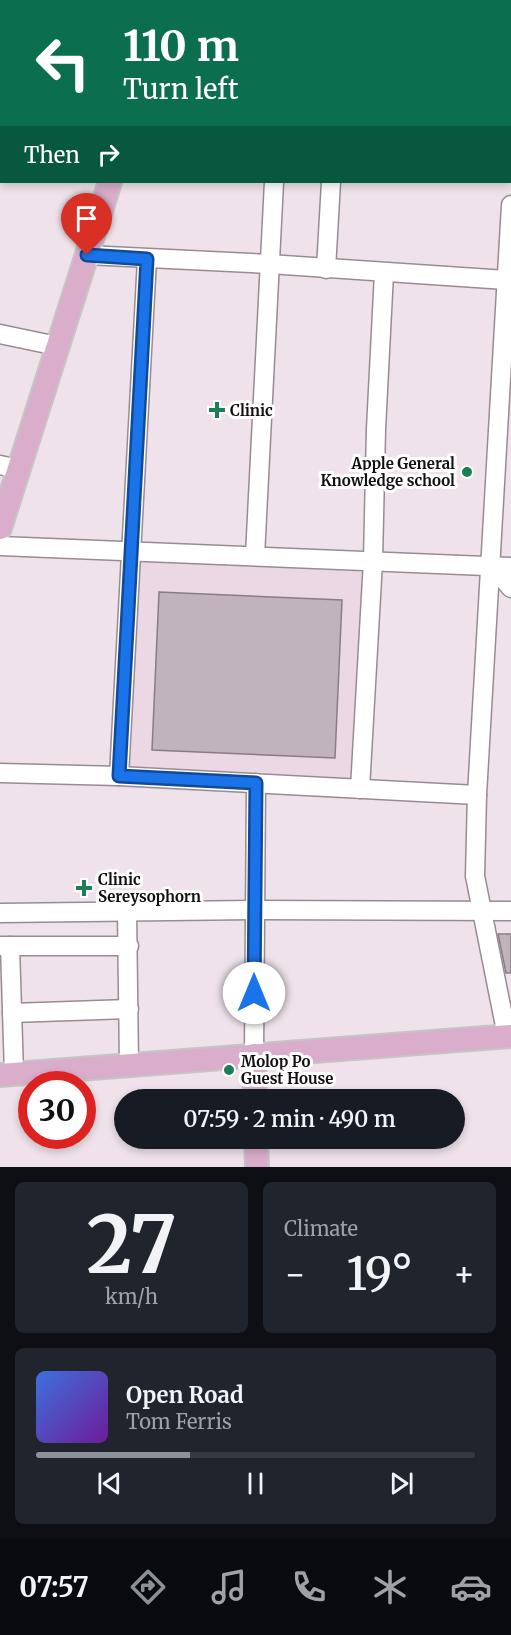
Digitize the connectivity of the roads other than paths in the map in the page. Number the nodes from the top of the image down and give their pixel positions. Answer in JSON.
{"nodes":[{"id":1,"x":110,"y":183,"type":"edge"},
{"id":2,"x":274,"y":183,"type":"edge"},
{"id":3,"x":331,"y":183,"type":"edge"},
{"id":4,"x":511,"y":205,"type":"edge"},
{"id":5,"x":87,"y":255,"type":"junction"},
{"id":6,"x":147,"y":259,"type":"junction"},
{"id":7,"x":269,"y":264,"type":"junction"},
{"id":8,"x":326,"y":269,"type":"junction"},
{"id":9,"x":384,"y":273,"type":"junction"},
{"id":10,"x":506,"y":280,"type":"junction"},
{"id":11,"x":0,"y":334,"type":"edge"},
{"id":12,"x":57,"y":346,"type":"junction"},
{"id":13,"x":9,"y":467,"type":"edge"},
{"id":14,"x":0,"y":528,"type":"edge"},
{"id":15,"x":0,"y":546,"type":"edge"},
{"id":16,"x":131,"y":551,"type":"junction"},
{"id":17,"x":255,"y":556,"type":"junction"},
{"id":18,"x":373,"y":561,"type":"junction"},
{"id":19,"x":492,"y":566,"type":"junction"},
{"id":20,"x":511,"y":567,"type":"edge"},
{"id":21,"x":511,"y":588,"type":"edge"},
{"id":22,"x":0,"y":773,"type":"edge"},
{"id":23,"x":119,"y":776,"type":"junction"},
{"id":24,"x":256,"y":783,"type":"junction"},
{"id":25,"x":360,"y":789,"type":"junction"},
{"id":26,"x":477,"y":795,"type":"junction"},
{"id":27,"x":254,"y":910,"type":"junction"},
{"id":28,"x":511,"y":910,"type":"edge"},
{"id":29,"x":482,"y":911,"type":"junction"},
{"id":30,"x":127,"y":912,"type":"junction"},
{"id":31,"x":0,"y":914,"type":"edge"},
{"id":32,"x":5,"y":946,"type":"edge"},
{"id":33,"x":129,"y":946,"type":"junction"},
{"id":34,"x":129,"y":1009,"type":"junction"},
{"id":35,"x":12,"y":1013,"type":"junction"},
{"id":36,"x":509,"y":1036,"type":"edge"},
{"id":37,"x":254,"y":1055,"type":"junction"},
{"id":38,"x":129,"y":1065,"type":"junction"},
{"id":39,"x":4,"y":1074,"type":"edge"},
{"id":40,"x":255,"y":1089,"type":"edge"},
{"id":41,"x":256,"y":1149,"type":"edge"},
{"id":42,"x":257,"y":1167,"type":"edge"}],
"edges":[{"from":1,"to":5,"type":"main road"},
{"from":2,"to":7,"type":"street"},
{"from":3,"to":8,"type":"street"},
{"from":4,"to":10,"type":"street"},
{"from":5,"to":6,"type":"street"},
{"from":5,"to":12,"type":"main road"},
{"from":6,"to":7,"type":"street"},
{"from":6,"to":16,"type":"street"},
{"from":7,"to":8,"type":"street"},
{"from":7,"to":17,"type":"street"},
{"from":8,"to":9,"type":"street"},
{"from":9,"to":10,"type":"street"},
{"from":9,"to":18,"type":"street"},
{"from":10,"to":19,"type":"street"},
{"from":11,"to":12,"type":"street"},
{"from":12,"to":13,"type":"main road"},
{"from":13,"to":14,"type":"main road"},
{"from":15,"to":16,"type":"street"},
{"from":16,"to":17,"type":"street"},
{"from":16,"to":23,"type":"street"},
{"from":17,"to":18,"type":"street"},
{"from":18,"to":19,"type":"street"},
{"from":18,"to":25,"type":"street"},
{"from":19,"to":20,"type":"street"},
{"from":19,"to":21,"type":"street"},
{"from":19,"to":26,"type":"street"},
{"from":22,"to":23,"type":"street"},
{"from":23,"to":24,"type":"street"},
{"from":24,"to":25,"type":"street"},
{"from":24,"to":27,"type":"street"},
{"from":25,"to":26,"type":"street"},
{"from":26,"to":29,"type":"street"},
{"from":27,"to":29,"type":"street"},
{"from":27,"to":30,"type":"street"},
{"from":27,"to":37,"type":"street"},
{"from":28,"to":29,"type":"street"},
{"from":29,"to":36,"type":"street"},
{"from":30,"to":31,"type":"street"},
{"from":30,"to":33,"type":"street"},
{"from":32,"to":33,"type":"street"},
{"from":32,"to":35,"type":"street"},
{"from":33,"to":34,"type":"street"},
{"from":34,"to":35,"type":"street"},
{"from":34,"to":38,"type":"street"},
{"from":35,"to":39,"type":"street"},
{"from":36,"to":37,"type":"main road"},
{"from":37,"to":38,"type":"main road"},
{"from":37,"to":40,"type":"main road"},
{"from":38,"to":39,"type":"main road"},
{"from":41,"to":42,"type":"main road"}]}
